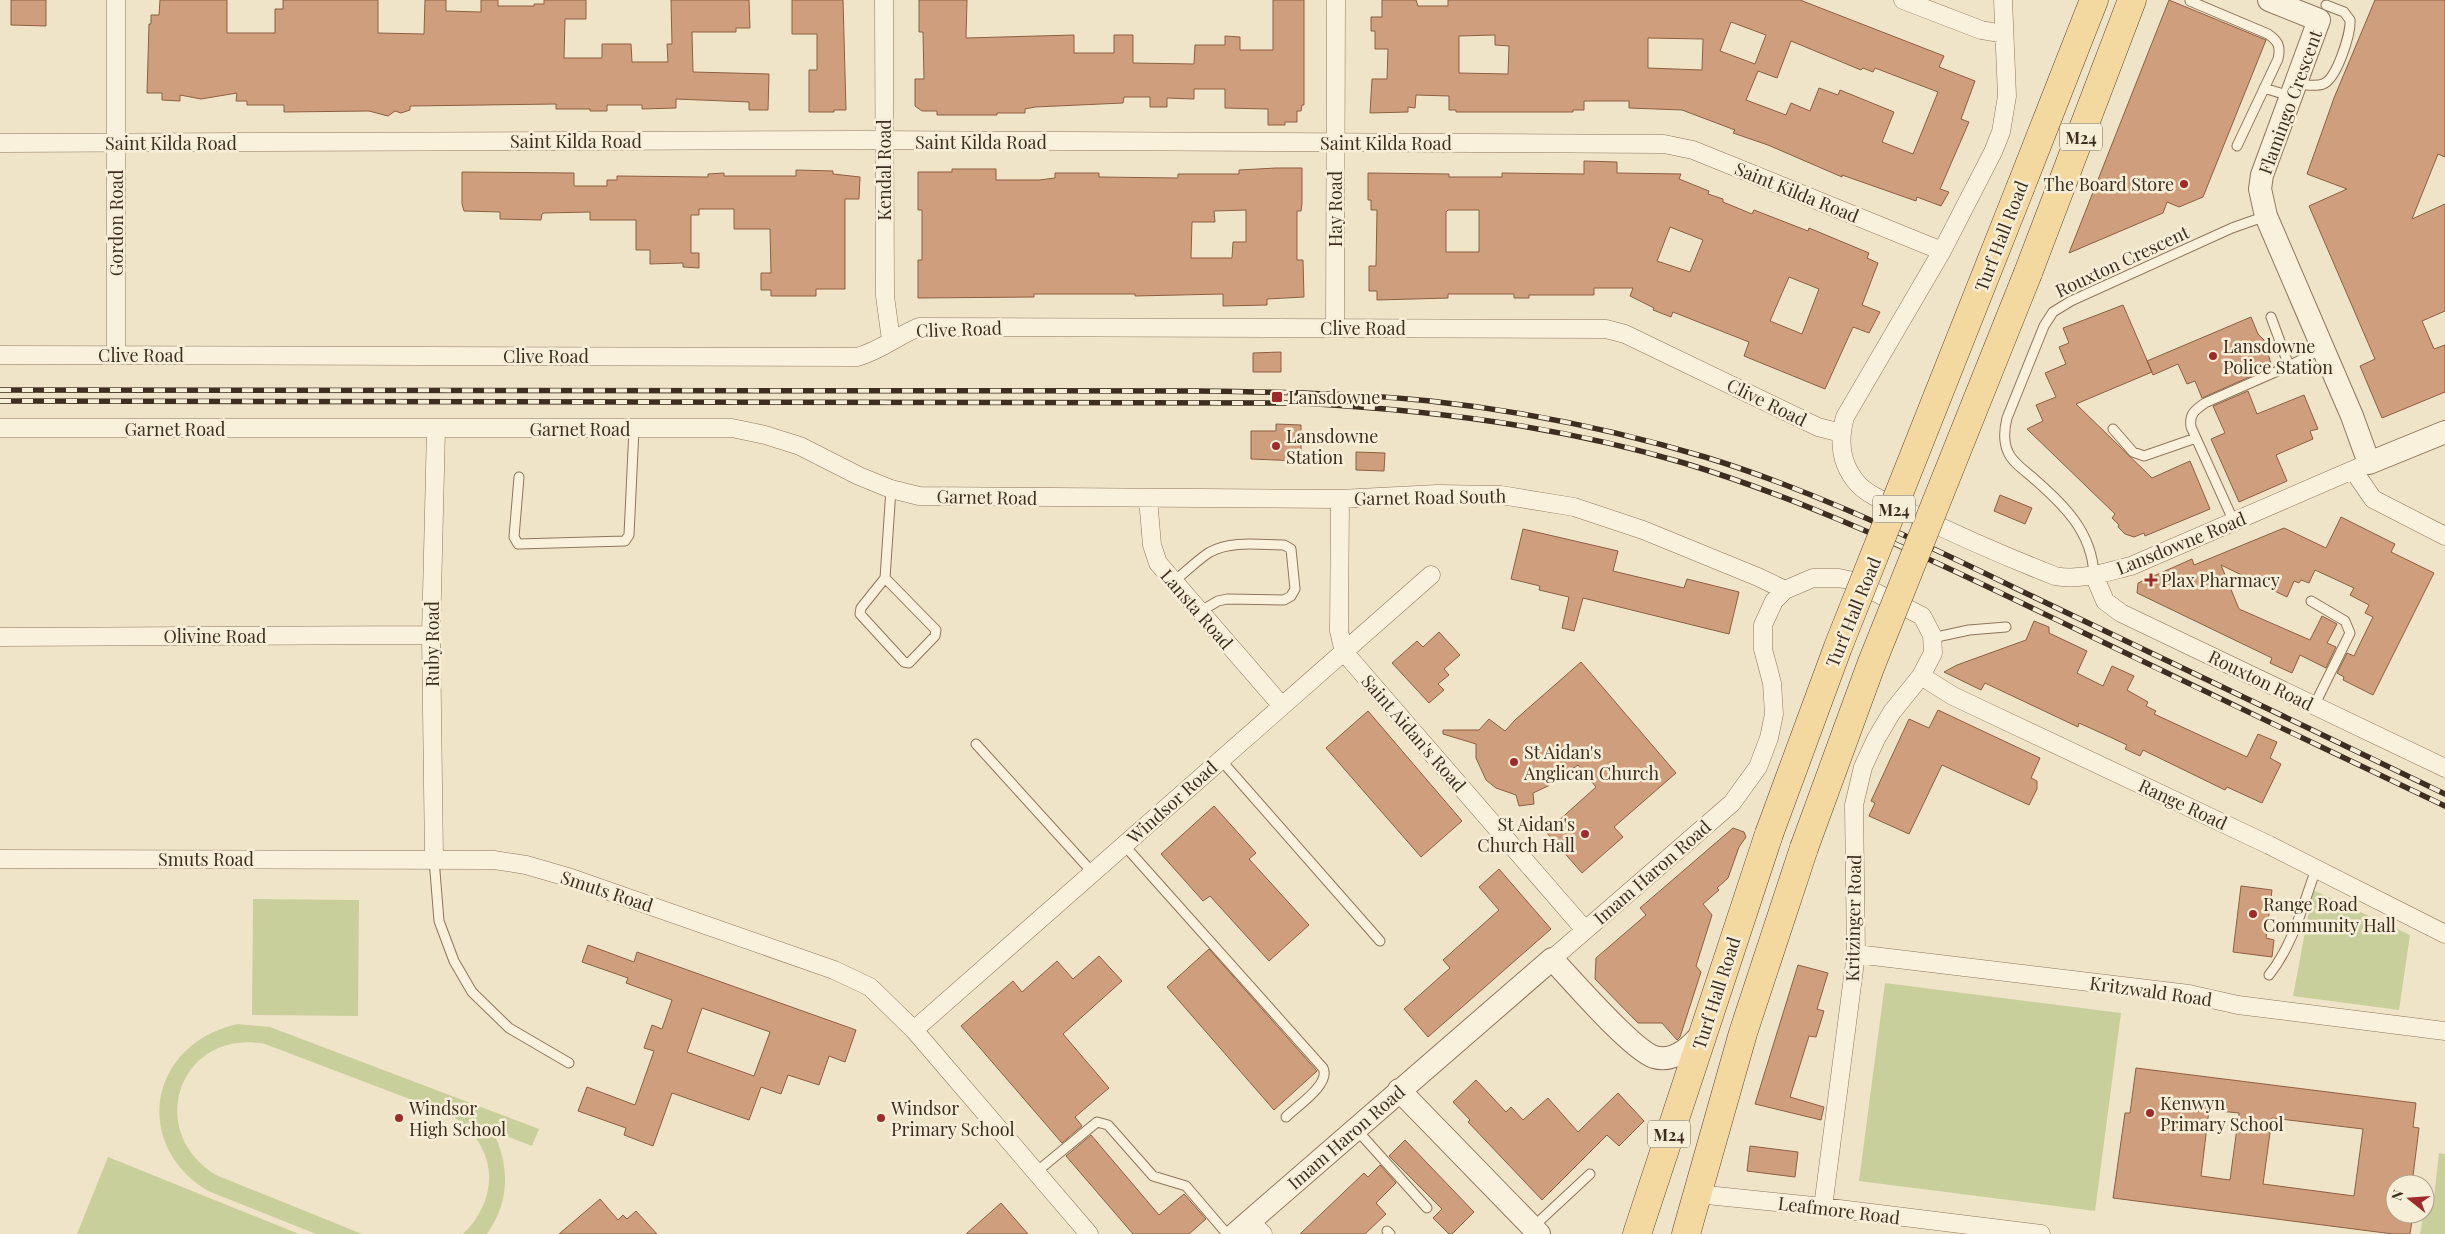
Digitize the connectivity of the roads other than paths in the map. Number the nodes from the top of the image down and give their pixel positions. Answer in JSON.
{"nodes":[{"id":1,"x":116,"y":0,"type":"edge"},
{"id":2,"x":884,"y":0,"type":"edge"},
{"id":3,"x":1336,"y":0,"type":"edge"},
{"id":4,"x":1903,"y":0,"type":"edge"},
{"id":5,"x":2003,"y":0,"type":"edge"},
{"id":6,"x":2094,"y":0,"type":"edge"},
{"id":7,"x":2132,"y":0,"type":"edge"},
{"id":8,"x":2269,"y":0,"type":"edge"},
{"id":9,"x":2190,"y":1,"type":"edge"},
{"id":10,"x":2324,"y":8,"type":"edge"},
{"id":11,"x":2004,"y":34,"type":"junction"},
{"id":12,"x":2264,"y":88,"type":"junction"},
{"id":13,"x":2293,"y":90,"type":"junction"},
{"id":14,"x":883,"y":141,"type":"junction"},
{"id":15,"x":0,"y":143,"type":"edge"},
{"id":16,"x":116,"y":143,"type":"junction"},
{"id":17,"x":1335,"y":143,"type":"junction"},
{"id":18,"x":2237,"y":146,"type":"dead end"},
{"id":19,"x":2266,"y":216,"type":"junction"},
{"id":20,"x":1942,"y":251,"type":"junction"},
{"id":21,"x":2271,"y":317,"type":"dead end"},
{"id":22,"x":1335,"y":328,"type":"junction"},
{"id":23,"x":891,"y":340,"type":"junction"},
{"id":24,"x":2323,"y":348,"type":"junction"},
{"id":25,"x":0,"y":355,"type":"edge"},
{"id":26,"x":116,"y":355,"type":"junction"},
{"id":27,"x":2289,"y":366,"type":"junction"},
{"id":28,"x":0,"y":428,"type":"edge"},
{"id":29,"x":436,"y":429,"type":"junction"},
{"id":30,"x":634,"y":429,"type":"junction"},
{"id":31,"x":2113,"y":429,"type":"dead end"},
{"id":32,"x":2445,"y":432,"type":"edge"},
{"id":33,"x":1841,"y":433,"type":"junction"},
{"id":34,"x":2196,"y":438,"type":"junction"},
{"id":35,"x":2360,"y":467,"type":"junction"},
{"id":36,"x":519,"y":477,"type":"dead end"},
{"id":37,"x":891,"y":489,"type":"junction"},
{"id":38,"x":1148,"y":498,"type":"junction"},
{"id":39,"x":1340,"y":499,"type":"junction"},
{"id":40,"x":2234,"y":522,"type":"junction"},
{"id":41,"x":2445,"y":536,"type":"edge"},
{"id":42,"x":1431,"y":575,"type":"dead end"},
{"id":43,"x":2094,"y":575,"type":"junction"},
{"id":44,"x":885,"y":578,"type":"junction"},
{"id":45,"x":1173,"y":582,"type":"junction"},
{"id":46,"x":1785,"y":590,"type":"junction"},
{"id":47,"x":2311,"y":601,"type":"dead end"},
{"id":48,"x":1199,"y":612,"type":"junction"},
{"id":49,"x":2006,"y":627,"type":"dead end"},
{"id":50,"x":430,"y":636,"type":"junction"},
{"id":51,"x":0,"y":637,"type":"edge"},
{"id":52,"x":1932,"y":638,"type":"junction"},
{"id":53,"x":1344,"y":652,"type":"junction"},
{"id":54,"x":1921,"y":676,"type":"junction"},
{"id":55,"x":1281,"y":705,"type":"junction"},
{"id":56,"x":2314,"y":706,"type":"junction"},
{"id":57,"x":976,"y":744,"type":"dead end"},
{"id":58,"x":1220,"y":759,"type":"junction"},
{"id":59,"x":2445,"y":768,"type":"edge"},
{"id":60,"x":1124,"y":845,"type":"junction"},
{"id":61,"x":434,"y":858,"type":"junction"},
{"id":62,"x":0,"y":859,"type":"edge"},
{"id":63,"x":2316,"y":869,"type":"junction"},
{"id":64,"x":1093,"y":873,"type":"junction"},
{"id":65,"x":1585,"y":930,"type":"junction"},
{"id":66,"x":2445,"y":934,"type":"edge"},
{"id":67,"x":1380,"y":940,"type":"dead end"},
{"id":68,"x":1856,"y":954,"type":"junction"},
{"id":69,"x":1552,"y":959,"type":"junction"},
{"id":70,"x":2269,"y":975,"type":"dead end"},
{"id":71,"x":914,"y":1030,"type":"junction"},
{"id":72,"x":2445,"y":1031,"type":"edge"},
{"id":73,"x":1702,"y":1033,"type":"junction"},
{"id":74,"x":569,"y":1063,"type":"dead end"},
{"id":75,"x":1399,"y":1090,"type":"junction"},
{"id":76,"x":1286,"y":1117,"type":"dead end"},
{"id":77,"x":1355,"y":1128,"type":"junction"},
{"id":78,"x":1036,"y":1173,"type":"junction"},
{"id":79,"x":1590,"y":1174,"type":"dead end"},
{"id":80,"x":1696,"y":1194,"type":"junction"},
{"id":81,"x":1823,"y":1207,"type":"junction"},
{"id":82,"x":1427,"y":1208,"type":"dead end"},
{"id":83,"x":1249,"y":1230,"type":"edge"},
{"id":84,"x":1536,"y":1231,"type":"edge"},
{"id":85,"x":1089,"y":1234,"type":"edge"},
{"id":86,"x":1227,"y":1234,"type":"edge"},
{"id":87,"x":1636,"y":1234,"type":"edge"},
{"id":88,"x":1686,"y":1234,"type":"edge"},
{"id":89,"x":2042,"y":1234,"type":"edge"}],
"edges":[{"from":1,"to":16,"type":"street","name":"Gordon Road"},
{"from":2,"to":14,"type":"street","name":"Kendal Road"},
{"from":3,"to":17,"type":"street","name":"Hay Road"},
{"from":4,"to":11,"type":"street"},
{"from":5,"to":11,"type":"street"},
{"from":6,"to":73,"type":"main road","name":"Turf Hall Road","number":"M24","bridge":true},
{"from":7,"to":80,"type":"main road","name":"Turf Hall Road","number":"M24","bridge":true},
{"from":8,"to":10,"type":"street","name":"Flamingo Crescent"},
{"from":9,"to":12,"type":"lane"},
{"from":10,"to":13,"type":"street","name":"Flamingo Crescent"},
{"from":10,"to":13,"type":"lane"},
{"from":11,"to":20,"type":"street"},
{"from":12,"to":13,"type":"lane"},
{"from":12,"to":18,"type":"lane"},
{"from":13,"to":19,"type":"street","name":"Flamingo Crescent"},
{"from":14,"to":16,"type":"street","name":"Saint Kilda Road"},
{"from":14,"to":17,"type":"street","name":"Saint Kilda Road"},
{"from":14,"to":23,"type":"street","name":"Kendal Road"},
{"from":15,"to":16,"type":"street","name":"Saint Kilda Road"},
{"from":16,"to":26,"type":"street","name":"Gordon Road"},
{"from":17,"to":20,"type":"street","name":"Saint Kilda Road"},
{"from":17,"to":22,"type":"street","name":"Hay Road"},
{"from":19,"to":24,"type":"street","name":"Flamingo Crescent"},
{"from":19,"to":43,"type":"lane","name":"Rouxton Crescent"},
{"from":20,"to":33,"type":"street"},
{"from":21,"to":27,"type":"lane"},
{"from":22,"to":23,"type":"street","name":"Clive Road"},
{"from":22,"to":33,"type":"street","name":"Clive Road"},
{"from":23,"to":26,"type":"street","name":"Clive Road"},
{"from":24,"to":27,"type":"lane"},
{"from":24,"to":35,"type":"street","name":"Flamingo Crescent"},
{"from":25,"to":26,"type":"street","name":"Clive Road"},
{"from":27,"to":34,"type":"lane"},
{"from":28,"to":29,"type":"street","name":"Garnet Road"},
{"from":29,"to":30,"type":"street","name":"Garnet Road"},
{"from":29,"to":50,"type":"street","name":"Ruby Road"},
{"from":30,"to":36,"type":"lane"},
{"from":30,"to":37,"type":"street","name":"Garnet Road"},
{"from":31,"to":34,"type":"lane"},
{"from":32,"to":35,"type":"street","name":"Lansdowne Road"},
{"from":33,"to":43,"type":"street","name":"Lansdowne Road"},
{"from":34,"to":40,"type":"lane"},
{"from":35,"to":40,"type":"street","name":"Lansdowne Road"},
{"from":35,"to":41,"type":"street"},
{"from":37,"to":38,"type":"street","name":"Garnet Road"},
{"from":37,"to":44,"type":"lane"},
{"from":38,"to":39,"type":"street","name":"Garnet Road South"},
{"from":38,"to":45,"type":"street","name":"Lansta Road"},
{"from":39,"to":46,"type":"street","name":"Garnet Road South"},
{"from":39,"to":53,"type":"street","name":"Saint Aidan's Road"},
{"from":40,"to":43,"type":"street","name":"Lansdowne Road"},
{"from":42,"to":53,"type":"street","name":"Windsor Road"},
{"from":43,"to":56,"type":"street","name":"Rouxton Road"},
{"from":44,"to":44,"type":"lane"},
{"from":45,"to":48,"type":"street","name":"Lansta Road"},
{"from":45,"to":48,"type":"lane"},
{"from":46,"to":52,"type":"street","name":"Imam Haron Road"},
{"from":46,"to":65,"type":"street","name":"Imam Haron Road"},
{"from":47,"to":56,"type":"lane"},
{"from":48,"to":55,"type":"street","name":"Lansta Road"},
{"from":49,"to":52,"type":"lane"},
{"from":50,"to":51,"type":"street","name":"Olivine Road"},
{"from":50,"to":61,"type":"street","name":"Ruby Road"},
{"from":52,"to":54,"type":"street"},
{"from":53,"to":55,"type":"street","name":"Windsor Road"},
{"from":53,"to":65,"type":"street","name":"Saint Aidan's Road"},
{"from":54,"to":63,"type":"street","name":"Range Road"},
{"from":54,"to":68,"type":"street","name":"Kritzinger Road"},
{"from":55,"to":58,"type":"street","name":"Windsor Road"},
{"from":56,"to":59,"type":"street","name":"Rouxton Road"},
{"from":57,"to":64,"type":"lane"},
{"from":58,"to":60,"type":"street","name":"Windsor Road"},
{"from":58,"to":67,"type":"lane"},
{"from":60,"to":64,"type":"street","name":"Windsor Road"},
{"from":60,"to":76,"type":"lane"},
{"from":61,"to":62,"type":"street","name":"Smuts Road"},
{"from":61,"to":71,"type":"street","name":"Smuts Road"},
{"from":61,"to":74,"type":"lane"},
{"from":63,"to":66,"type":"street","name":"Range Road"},
{"from":63,"to":70,"type":"lane"},
{"from":64,"to":71,"type":"street","name":"Windsor Road"},
{"from":65,"to":69,"type":"street","name":"Imam Haron Road"},
{"from":68,"to":72,"type":"street","name":"Kritzwald Road"},
{"from":68,"to":81,"type":"street","name":"Kritzinger Road"},
{"from":69,"to":73,"type":"street"},
{"from":69,"to":75,"type":"street","name":"Imam Haron Road"},
{"from":71,"to":78,"type":"street","name":"Smuts Road"},
{"from":73,"to":87,"type":"main road","name":"Turf Hall Road","number":"M24"},
{"from":75,"to":77,"type":"street","name":"Imam Haron Road"},
{"from":75,"to":84,"type":"street"},
{"from":77,"to":82,"type":"lane"},
{"from":77,"to":83,"type":"street","name":"Imam Haron Road"},
{"from":78,"to":85,"type":"street","name":"Smuts Road"},
{"from":78,"to":86,"type":"lane"},
{"from":79,"to":84,"type":"lane"},
{"from":80,"to":81,"type":"street","name":"Leafmore Road"},
{"from":80,"to":88,"type":"main road","number":"M24"},
{"from":81,"to":89,"type":"street","name":"Leafmore Road"}]}
